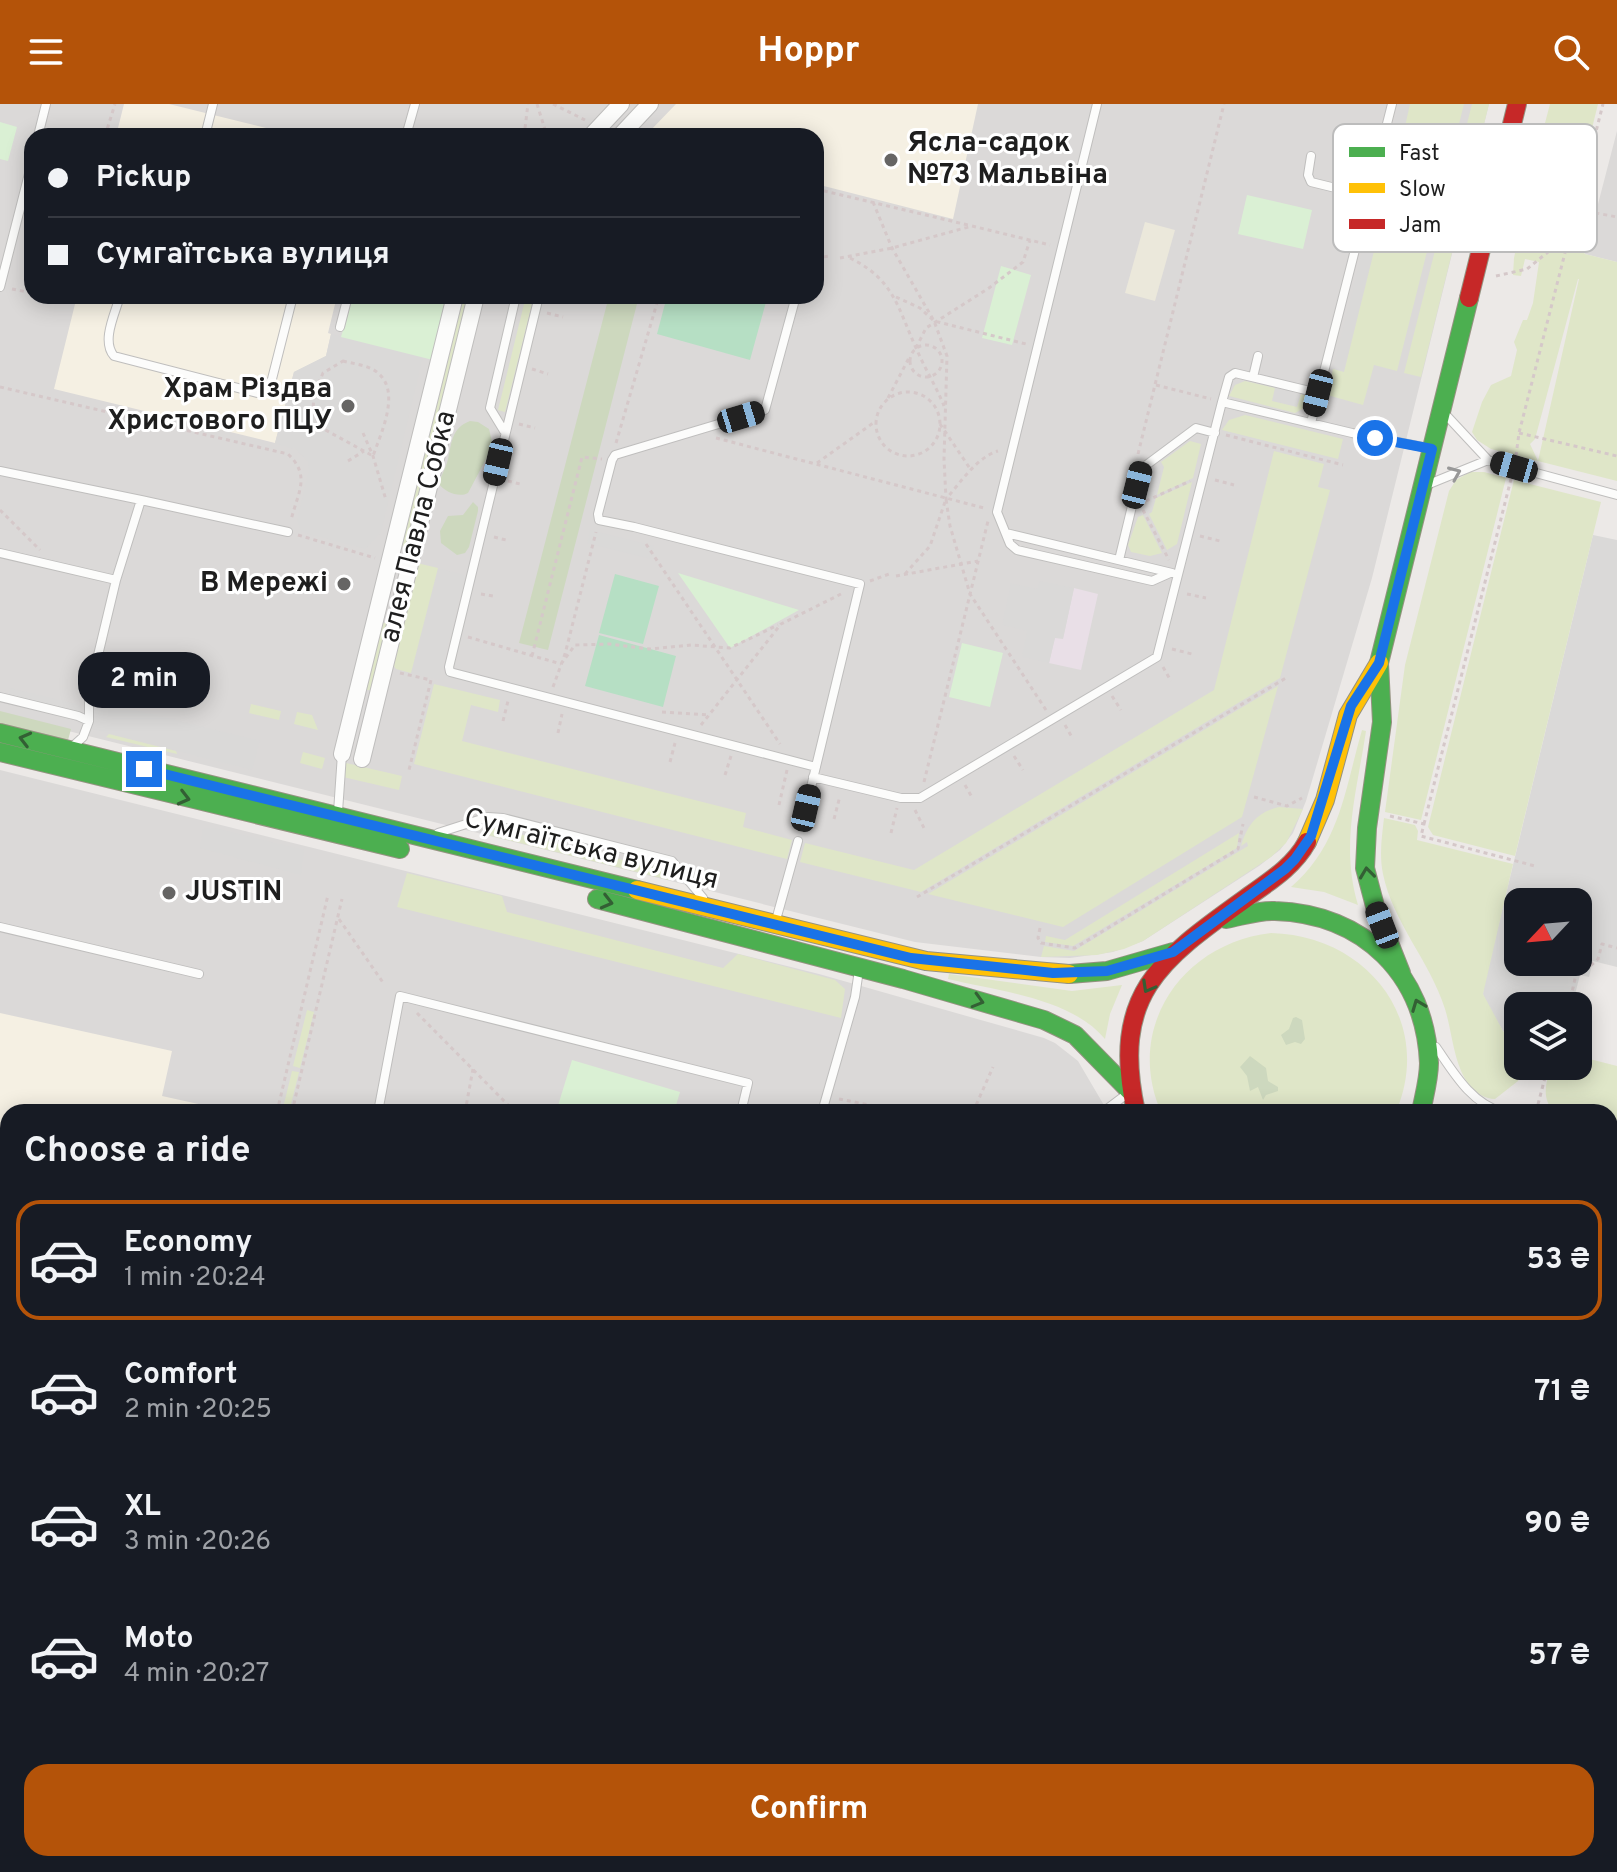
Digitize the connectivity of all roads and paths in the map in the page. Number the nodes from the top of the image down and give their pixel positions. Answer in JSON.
{"nodes":[{"id":1,"x":46,"y":104,"type":"edge"},
{"id":2,"x":115,"y":104,"type":"edge"},
{"id":3,"x":213,"y":104,"type":"edge"},
{"id":4,"x":415,"y":104,"type":"edge"},
{"id":5,"x":528,"y":104,"type":"edge"},
{"id":6,"x":537,"y":104,"type":"edge"},
{"id":7,"x":553,"y":104,"type":"edge"},
{"id":8,"x":621,"y":104,"type":"edge"},
{"id":9,"x":650,"y":104,"type":"edge"},
{"id":10,"x":1097,"y":104,"type":"edge"},
{"id":11,"x":1224,"y":104,"type":"edge"},
{"id":12,"x":1392,"y":104,"type":"edge"},
{"id":13,"x":1517,"y":104,"type":"edge"},
{"id":14,"x":1387,"y":124,"type":"edge"},
{"id":15,"x":1512,"y":124,"type":"edge"},
{"id":16,"x":40,"y":128,"type":"edge"},
{"id":17,"x":108,"y":128,"type":"edge"},
{"id":18,"x":207,"y":128,"type":"edge"},
{"id":19,"x":408,"y":128,"type":"edge"},
{"id":20,"x":525,"y":128,"type":"edge"},
{"id":21,"x":544,"y":128,"type":"edge"},
{"id":22,"x":589,"y":128,"type":"edge"},
{"id":23,"x":599,"y":128,"type":"edge"},
{"id":24,"x":628,"y":128,"type":"edge"},
{"id":25,"x":1311,"y":156,"type":"dead end"},
{"id":26,"x":1333,"y":187,"type":"edge"},
{"id":27,"x":824,"y":191,"type":"edge"},
{"id":28,"x":24,"y":194,"type":"edge"},
{"id":29,"x":873,"y":202,"type":"junction"},
{"id":30,"x":1597,"y":213,"type":"edge"},
{"id":31,"x":1617,"y":217,"type":"edge"},
{"id":32,"x":972,"y":226,"type":"junction"},
{"id":33,"x":1030,"y":240,"type":"junction"},
{"id":34,"x":892,"y":248,"type":"junction"},
{"id":35,"x":1061,"y":248,"type":"junction"},
{"id":36,"x":1354,"y":252,"type":"edge"},
{"id":37,"x":1480,"y":252,"type":"edge"},
{"id":38,"x":1548,"y":252,"type":"edge"},
{"id":39,"x":830,"y":256,"type":"dead end"},
{"id":40,"x":824,"y":257,"type":"edge"},
{"id":41,"x":847,"y":257,"type":"junction"},
{"id":42,"x":840,"y":258,"type":"dead end"},
{"id":43,"x":1473,"y":281,"type":"junction"},
{"id":44,"x":1,"y":287,"type":"edge"},
{"id":45,"x":24,"y":291,"type":"edge"},
{"id":46,"x":896,"y":297,"type":"junction"},
{"id":47,"x":118,"y":304,"type":"edge"},
{"id":48,"x":291,"y":304,"type":"edge"},
{"id":49,"x":346,"y":304,"type":"edge"},
{"id":50,"x":453,"y":304,"type":"edge"},
{"id":51,"x":474,"y":304,"type":"edge"},
{"id":52,"x":514,"y":304,"type":"edge"},
{"id":53,"x":537,"y":304,"type":"edge"},
{"id":54,"x":657,"y":304,"type":"edge"},
{"id":55,"x":794,"y":304,"type":"edge"},
{"id":56,"x":542,"y":312,"type":"dead end"},
{"id":57,"x":563,"y":317,"type":"dead end"},
{"id":58,"x":934,"y":321,"type":"junction"},
{"id":59,"x":340,"y":327,"type":"dead end"},
{"id":60,"x":1038,"y":347,"type":"junction"},
{"id":61,"x":916,"y":348,"type":"junction"},
{"id":62,"x":912,"y":354,"type":"junction"},
{"id":63,"x":1258,"y":356,"type":"dead end"},
{"id":64,"x":528,"y":368,"type":"dead end"},
{"id":65,"x":548,"y":374,"type":"dead end"},
{"id":66,"x":931,"y":376,"type":"junction"},
{"id":67,"x":1253,"y":377,"type":"junction"},
{"id":68,"x":1155,"y":385,"type":"junction"},
{"id":69,"x":0,"y":387,"type":"edge"},
{"id":70,"x":1318,"y":393,"type":"junction"},
{"id":71,"x":888,"y":398,"type":"junction"},
{"id":72,"x":1222,"y":402,"type":"junction"},
{"id":73,"x":946,"y":409,"type":"junction"},
{"id":74,"x":1442,"y":410,"type":"junction"},
{"id":75,"x":876,"y":421,"type":"junction"},
{"id":76,"x":515,"y":423,"type":"dead end"},
{"id":77,"x":1311,"y":423,"type":"junction"},
{"id":78,"x":939,"y":424,"type":"junction"},
{"id":79,"x":535,"y":428,"type":"dead end"},
{"id":80,"x":945,"y":429,"type":"junction"},
{"id":81,"x":693,"y":432,"type":"junction"},
{"id":82,"x":363,"y":433,"type":"dead end"},
{"id":83,"x":504,"y":433,"type":"junction"},
{"id":84,"x":1215,"y":433,"type":"junction"},
{"id":85,"x":1519,"y":433,"type":"dead end"},
{"id":86,"x":616,"y":440,"type":"dead end"},
{"id":87,"x":1013,"y":448,"type":"junction"},
{"id":88,"x":1432,"y":449,"type":"junction"},
{"id":89,"x":364,"y":451,"type":"junction"},
{"id":90,"x":373,"y":456,"type":"junction"},
{"id":91,"x":1617,"y":456,"type":"edge"},
{"id":92,"x":612,"y":460,"type":"junction"},
{"id":93,"x":1488,"y":460,"type":"junction"},
{"id":94,"x":348,"y":461,"type":"dead end"},
{"id":95,"x":815,"y":464,"type":"junction"},
{"id":96,"x":1343,"y":465,"type":"dead end"},
{"id":97,"x":1141,"y":469,"type":"junction"},
{"id":98,"x":971,"y":470,"type":"junction"},
{"id":99,"x":0,"y":471,"type":"edge"},
{"id":100,"x":1208,"y":477,"type":"junction"},
{"id":101,"x":501,"y":479,"type":"dead end"},
{"id":102,"x":520,"y":484,"type":"dead end"},
{"id":103,"x":1234,"y":485,"type":"dead end"},
{"id":104,"x":1423,"y":487,"type":"junction"},
{"id":105,"x":1617,"y":495,"type":"edge"},
{"id":106,"x":946,"y":499,"type":"junction"},
{"id":107,"x":141,"y":500,"type":"junction"},
{"id":108,"x":0,"y":510,"type":"edge"},
{"id":109,"x":402,"y":510,"type":"junction"},
{"id":110,"x":599,"y":520,"type":"junction"},
{"id":111,"x":634,"y":527,"type":"junction"},
{"id":112,"x":288,"y":532,"type":"junction"},
{"id":113,"x":1006,"y":533,"type":"junction"},
{"id":114,"x":487,"y":535,"type":"dead end"},
{"id":115,"x":1197,"y":535,"type":"dead end"},
{"id":116,"x":506,"y":540,"type":"dead end"},
{"id":117,"x":1220,"y":541,"type":"dead end"},
{"id":118,"x":0,"y":553,"type":"edge"},
{"id":119,"x":1119,"y":560,"type":"junction"},
{"id":120,"x":978,"y":561,"type":"junction"},
{"id":121,"x":389,"y":563,"type":"junction"},
{"id":122,"x":961,"y":564,"type":"junction"},
{"id":123,"x":56,"y":566,"type":"junction"},
{"id":124,"x":889,"y":574,"type":"dead end"},
{"id":125,"x":905,"y":574,"type":"junction"},
{"id":126,"x":1175,"y":574,"type":"junction"},
{"id":127,"x":896,"y":576,"type":"dead end"},
{"id":128,"x":116,"y":580,"type":"junction"},
{"id":129,"x":860,"y":584,"type":"junction"},
{"id":130,"x":473,"y":592,"type":"dead end"},
{"id":131,"x":1182,"y":593,"type":"dead end"},
{"id":132,"x":970,"y":594,"type":"junction"},
{"id":133,"x":493,"y":596,"type":"dead end"},
{"id":134,"x":1206,"y":598,"type":"dead end"},
{"id":135,"x":781,"y":624,"type":"junction"},
{"id":136,"x":458,"y":634,"type":"junction"},
{"id":137,"x":717,"y":647,"type":"junction"},
{"id":138,"x":1167,"y":648,"type":"dead end"},
{"id":139,"x":1192,"y":654,"type":"dead end"},
{"id":140,"x":532,"y":656,"type":"junction"},
{"id":141,"x":1164,"y":660,"type":"dead end"},
{"id":142,"x":1379,"y":663,"type":"junction"},
{"id":143,"x":561,"y":664,"type":"junction"},
{"id":144,"x":384,"y":669,"type":"junction"},
{"id":145,"x":737,"y":678,"type":"junction"},
{"id":146,"x":1286,"y":678,"type":"dead end"},
{"id":147,"x":170,"y":680,"type":"dead end"},
{"id":148,"x":1171,"y":681,"type":"dead end"},
{"id":149,"x":1110,"y":693,"type":"dead end"},
{"id":150,"x":0,"y":697,"type":"edge"},
{"id":151,"x":508,"y":700,"type":"dead end"},
{"id":152,"x":163,"y":706,"type":"dead end"},
{"id":153,"x":1121,"y":710,"type":"dead end"},
{"id":154,"x":562,"y":713,"type":"dead end"},
{"id":155,"x":1058,"y":720,"type":"junction"},
{"id":156,"x":89,"y":721,"type":"junction"},
{"id":157,"x":503,"y":721,"type":"dead end"},
{"id":158,"x":0,"y":733,"type":"edge"},
{"id":159,"x":558,"y":733,"type":"dead end"},
{"id":160,"x":693,"y":736,"type":"junction"},
{"id":161,"x":1073,"y":739,"type":"dead end"},
{"id":162,"x":675,"y":742,"type":"dead end"},
{"id":163,"x":68,"y":750,"type":"junction"},
{"id":164,"x":1012,"y":751,"type":"dead end"},
{"id":165,"x":0,"y":752,"type":"edge"},
{"id":166,"x":342,"y":754,"type":"joint"},
{"id":167,"x":731,"y":756,"type":"dead end"},
{"id":168,"x":362,"y":759,"type":"dead end"},
{"id":169,"x":670,"y":762,"type":"dead end"},
{"id":170,"x":788,"y":766,"type":"junction"},
{"id":171,"x":816,"y":767,"type":"junction"},
{"id":172,"x":409,"y":770,"type":"dead end"},
{"id":173,"x":1023,"y":770,"type":"dead end"},
{"id":174,"x":725,"y":775,"type":"dead end"},
{"id":175,"x":813,"y":777,"type":"junction"},
{"id":176,"x":962,"y":781,"type":"dead end"},
{"id":177,"x":840,"y":796,"type":"dead end"},
{"id":178,"x":1254,"y":797,"type":"dead end"},
{"id":179,"x":1325,"y":797,"type":"junction"},
{"id":180,"x":973,"y":799,"type":"dead end"},
{"id":181,"x":920,"y":802,"type":"junction"},
{"id":182,"x":779,"y":805,"type":"dead end"},
{"id":183,"x":905,"y":807,"type":"dead end"},
{"id":184,"x":806,"y":808,"type":"dead end"},
{"id":185,"x":1370,"y":810,"type":"junction"},
{"id":186,"x":338,"y":816,"type":"junction"},
{"id":187,"x":834,"y":819,"type":"dead end"},
{"id":188,"x":1243,"y":824,"type":"dead end"},
{"id":189,"x":924,"y":828,"type":"dead end"},
{"id":190,"x":891,"y":833,"type":"dead end"},
{"id":191,"x":425,"y":838,"type":"junction"},
{"id":192,"x":798,"y":841,"type":"dead end"},
{"id":193,"x":1535,"y":866,"type":"dead end"},
{"id":194,"x":529,"y":882,"type":"dead end"},
{"id":195,"x":575,"y":894,"type":"dead end"},
{"id":196,"x":328,"y":895,"type":"dead end"},
{"id":197,"x":917,"y":897,"type":"dead end"},
{"id":198,"x":342,"y":899,"type":"dead end"},
{"id":199,"x":711,"y":908,"type":"junction"},
{"id":200,"x":339,"y":919,"type":"junction"},
{"id":201,"x":775,"y":925,"type":"junction"},
{"id":202,"x":0,"y":927,"type":"edge"},
{"id":203,"x":1208,"y":927,"type":"junction"},
{"id":204,"x":1040,"y":928,"type":"dead end"},
{"id":205,"x":1617,"y":948,"type":"edge"},
{"id":206,"x":1173,"y":952,"type":"junction"},
{"id":207,"x":859,"y":969,"type":"junction"},
{"id":208,"x":1401,"y":973,"type":"junction"},
{"id":209,"x":199,"y":974,"type":"dead end"},
{"id":210,"x":384,"y":984,"type":"dead end"},
{"id":211,"x":1572,"y":992,"type":"edge"},
{"id":212,"x":400,"y":996,"type":"junction"},
{"id":213,"x":1427,"y":1033,"type":"junction"},
{"id":214,"x":993,"y":1067,"type":"dead end"},
{"id":215,"x":473,"y":1069,"type":"junction"},
{"id":216,"x":1544,"y":1080,"type":"edge"},
{"id":217,"x":1130,"y":1091,"type":"junction"},
{"id":218,"x":279,"y":1104,"type":"edge"},
{"id":219,"x":294,"y":1104,"type":"edge"},
{"id":220,"x":380,"y":1104,"type":"edge"},
{"id":221,"x":466,"y":1104,"type":"edge"},
{"id":222,"x":507,"y":1104,"type":"edge"},
{"id":223,"x":743,"y":1104,"type":"edge"},
{"id":224,"x":824,"y":1104,"type":"edge"},
{"id":225,"x":834,"y":1104,"type":"edge"},
{"id":226,"x":871,"y":1104,"type":"edge"},
{"id":227,"x":977,"y":1104,"type":"edge"},
{"id":228,"x":1113,"y":1104,"type":"edge"},
{"id":229,"x":1134,"y":1104,"type":"edge"},
{"id":230,"x":1423,"y":1104,"type":"edge"},
{"id":231,"x":1482,"y":1104,"type":"edge"},
{"id":232,"x":1538,"y":1104,"type":"edge"}],
"edges":[{"from":1,"to":16,"type":"lane"},
{"from":2,"to":17,"type":"path"},
{"from":3,"to":18,"type":"lane"},
{"from":4,"to":19,"type":"lane"},
{"from":5,"to":20,"type":"path"},
{"from":6,"to":21,"type":"path"},
{"from":7,"to":22,"type":"path"},
{"from":8,"to":23,"type":"street"},
{"from":9,"to":24,"type":"street"},
{"from":10,"to":35,"type":"lane"},
{"from":11,"to":68,"type":"path"},
{"from":12,"to":14,"type":"lane"},
{"from":13,"to":15,"type":"main road"},
{"from":25,"to":26,"type":"lane"},
{"from":27,"to":29,"type":"path"},
{"from":28,"to":44,"type":"lane"},
{"from":29,"to":32,"type":"path"},
{"from":29,"to":34,"type":"path"},
{"from":30,"to":31,"type":"path"},
{"from":32,"to":33,"type":"path"},
{"from":32,"to":34,"type":"path"},
{"from":33,"to":35,"type":"path"},
{"from":33,"to":58,"type":"path"},
{"from":34,"to":41,"type":"path"},
{"from":34,"to":58,"type":"path"},
{"from":35,"to":60,"type":"lane"},
{"from":36,"to":70,"type":"lane"},
{"from":37,"to":43,"type":"main road"},
{"from":38,"to":43,"type":"path"},
{"from":39,"to":40,"type":"path"},
{"from":41,"to":42,"type":"path"},
{"from":41,"to":46,"type":"path"},
{"from":43,"to":74,"type":"main road"},
{"from":44,"to":45,"type":"path"},
{"from":46,"to":58,"type":"path"},
{"from":46,"to":61,"type":"path"},
{"from":47,"to":48,"type":"lane"},
{"from":49,"to":59,"type":"lane"},
{"from":50,"to":109,"type":"street","name":"алея Павла Собка"},
{"from":51,"to":144,"type":"street","name":"алея Павла Собка"},
{"from":52,"to":83,"type":"lane"},
{"from":53,"to":83,"type":"lane"},
{"from":54,"to":86,"type":"path"},
{"from":55,"to":81,"type":"lane"},
{"from":56,"to":57,"type":"path"},
{"from":58,"to":60,"type":"path"},
{"from":58,"to":61,"type":"path"},
{"from":58,"to":73,"type":"path"},
{"from":60,"to":87,"type":"lane"},
{"from":61,"to":62,"type":"path"},
{"from":61,"to":66,"type":"path"},
{"from":61,"to":66,"type":"path"},
{"from":62,"to":66,"type":"path"},
{"from":62,"to":71,"type":"path"},
{"from":63,"to":67,"type":"lane"},
{"from":64,"to":65,"type":"path"},
{"from":66,"to":73,"type":"path"},
{"from":67,"to":70,"type":"lane"},
{"from":67,"to":72,"type":"lane"},
{"from":68,"to":72,"type":"path"},
{"from":68,"to":97,"type":"path"},
{"from":69,"to":112,"type":"path"},
{"from":70,"to":77,"type":"lane"},
{"from":71,"to":75,"type":"path"},
{"from":71,"to":78,"type":"path"},
{"from":72,"to":77,"type":"lane"},
{"from":72,"to":84,"type":"lane"},
{"from":73,"to":80,"type":"path"},
{"from":74,"to":88,"type":"main road"},
{"from":74,"to":93,"type":"lane"},
{"from":75,"to":78,"type":"path"},
{"from":75,"to":95,"type":"path"},
{"from":76,"to":79,"type":"path"},
{"from":77,"to":88,"type":"lane"},
{"from":78,"to":80,"type":"path"},
{"from":80,"to":98,"type":"path"},
{"from":80,"to":106,"type":"path"},
{"from":81,"to":92,"type":"lane"},
{"from":81,"to":95,"type":"path"},
{"from":82,"to":90,"type":"path"},
{"from":83,"to":136,"type":"lane"},
{"from":84,"to":96,"type":"path"},
{"from":84,"to":97,"type":"lane"},
{"from":84,"to":100,"type":"lane"},
{"from":85,"to":91,"type":"path"},
{"from":87,"to":98,"type":"path"},
{"from":87,"to":113,"type":"lane"},
{"from":88,"to":104,"type":"main road"},
{"from":89,"to":90,"type":"path"},
{"from":89,"to":90,"type":"path"},
{"from":89,"to":94,"type":"path"},
{"from":90,"to":109,"type":"path"},
{"from":92,"to":110,"type":"lane"},
{"from":92,"to":140,"type":"path"},
{"from":104,"to":93,"type":"lane","one_way":true},
{"from":93,"to":105,"type":"lane"},
{"from":95,"to":106,"type":"path"},
{"from":97,"to":119,"type":"lane"},
{"from":98,"to":106,"type":"path"},
{"from":99,"to":107,"type":"lane"},
{"from":100,"to":103,"type":"path"},
{"from":100,"to":126,"type":"lane"},
{"from":100,"to":126,"type":"path"},
{"from":101,"to":102,"type":"path"},
{"from":104,"to":142,"type":"main road"},
{"from":106,"to":120,"type":"path"},
{"from":106,"to":122,"type":"path"},
{"from":106,"to":125,"type":"path"},
{"from":107,"to":112,"type":"lane"},
{"from":107,"to":128,"type":"lane"},
{"from":108,"to":123,"type":"path"},
{"from":109,"to":121,"type":"street","name":"алея Павла Собка"},
{"from":110,"to":111,"type":"lane"},
{"from":110,"to":143,"type":"path"},
{"from":111,"to":129,"type":"lane"},
{"from":111,"to":137,"type":"path"},
{"from":112,"to":121,"type":"path"},
{"from":113,"to":119,"type":"lane"},
{"from":113,"to":126,"type":"lane"},
{"from":114,"to":116,"type":"path"},
{"from":115,"to":117,"type":"path"},
{"from":118,"to":123,"type":"lane"},
{"from":119,"to":126,"type":"lane"},
{"from":120,"to":122,"type":"path"},
{"from":120,"to":132,"type":"path"},
{"from":121,"to":166,"type":"street","name":"алея Павла Собка"},
{"from":122,"to":125,"type":"path"},
{"from":122,"to":132,"type":"path"},
{"from":123,"to":128,"type":"lane"},
{"from":124,"to":129,"type":"path"},
{"from":125,"to":127,"type":"path"},
{"from":126,"to":155,"type":"lane"},
{"from":128,"to":156,"type":"lane"},
{"from":129,"to":135,"type":"path"},
{"from":129,"to":171,"type":"lane"},
{"from":130,"to":133,"type":"path"},
{"from":131,"to":134,"type":"path"},
{"from":132,"to":155,"type":"path"},
{"from":132,"to":181,"type":"path"},
{"from":135,"to":137,"type":"path"},
{"from":135,"to":145,"type":"path"},
{"from":136,"to":140,"type":"path"},
{"from":136,"to":160,"type":"lane"},
{"from":137,"to":143,"type":"path"},
{"from":137,"to":145,"type":"path"},
{"from":138,"to":139,"type":"path"},
{"from":140,"to":143,"type":"path"},
{"from":141,"to":148,"type":"path"},
{"from":142,"to":179,"type":"main road"},
{"from":142,"to":185,"type":"main road"},
{"from":144,"to":168,"type":"street","name":"алея Павла Собка"},
{"from":144,"to":172,"type":"path"},
{"from":145,"to":160,"type":"path"},
{"from":145,"to":170,"type":"path"},
{"from":146,"to":197,"type":"path"},
{"from":147,"to":152,"type":"path"},
{"from":149,"to":153,"type":"path"},
{"from":150,"to":156,"type":"lane"},
{"from":151,"to":157,"type":"path"},
{"from":154,"to":159,"type":"path"},
{"from":155,"to":161,"type":"path"},
{"from":155,"to":181,"type":"lane"},
{"from":156,"to":163,"type":"lane"},
{"from":163,"to":158,"type":"main road","name":"Сумгаїтська вулиця","one_way":true},
{"from":160,"to":170,"type":"lane"},
{"from":162,"to":169,"type":"path"},
{"from":163,"to":186,"type":"main road","name":"Сумгаїтська вулиця"},
{"from":164,"to":173,"type":"path"},
{"from":165,"to":194,"type":"main road","name":"Сумгаїтська вулиця","one_way":true},
{"from":166,"to":186,"type":"lane"},
{"from":167,"to":174,"type":"path"},
{"from":170,"to":171,"type":"lane"},
{"from":170,"to":182,"type":"path"},
{"from":171,"to":175,"type":"lane"},
{"from":175,"to":181,"type":"lane"},
{"from":175,"to":184,"type":"lane"},
{"from":176,"to":180,"type":"path"},
{"from":177,"to":187,"type":"path"},
{"from":178,"to":179,"type":"path"},
{"from":179,"to":203,"type":"main road"},
{"from":181,"to":189,"type":"path"},
{"from":183,"to":190,"type":"path"},
{"from":185,"to":193,"type":"path"},
{"from":208,"to":185,"type":"main road","one_way":true},
{"from":186,"to":191,"type":"main road","name":"Сумгаїтська вулиця"},
{"from":188,"to":204,"type":"path"},
{"from":191,"to":199,"type":"main road","name":"Сумгаїтська вулиця"},
{"from":191,"to":199,"type":"lane"},
{"from":192,"to":201,"type":"lane"},
{"from":195,"to":207,"type":"main road","name":"Сумгаїтська вулиця","one_way":true},
{"from":196,"to":218,"type":"path"},
{"from":198,"to":200,"type":"path"},
{"from":199,"to":201,"type":"main road","name":"Сумгаїтська вулиця"},
{"from":200,"to":210,"type":"path"},
{"from":200,"to":219,"type":"path"},
{"from":201,"to":206,"type":"main road","name":"Сумгаїтська вулиця"},
{"from":202,"to":209,"type":"lane"},
{"from":203,"to":206,"type":"main road"},
{"from":203,"to":208,"type":"main road"},
{"from":205,"to":211,"type":"path"},
{"from":206,"to":217,"type":"main road","one_way":true},
{"from":207,"to":217,"type":"main road","name":"Сумгаїтська вулиця","one_way":true},
{"from":207,"to":224,"type":"lane"},
{"from":213,"to":208,"type":"main road","one_way":true},
{"from":212,"to":215,"type":"path"},
{"from":212,"to":220,"type":"lane"},
{"from":212,"to":223,"type":"lane"},
{"from":213,"to":230,"type":"main road"},
{"from":213,"to":231,"type":"lane"},
{"from":214,"to":227,"type":"path"},
{"from":215,"to":221,"type":"path"},
{"from":215,"to":222,"type":"path"},
{"from":216,"to":232,"type":"path"},
{"from":217,"to":228,"type":"lane"},
{"from":217,"to":229,"type":"main road"},
{"from":225,"to":226,"type":"path"}]}
